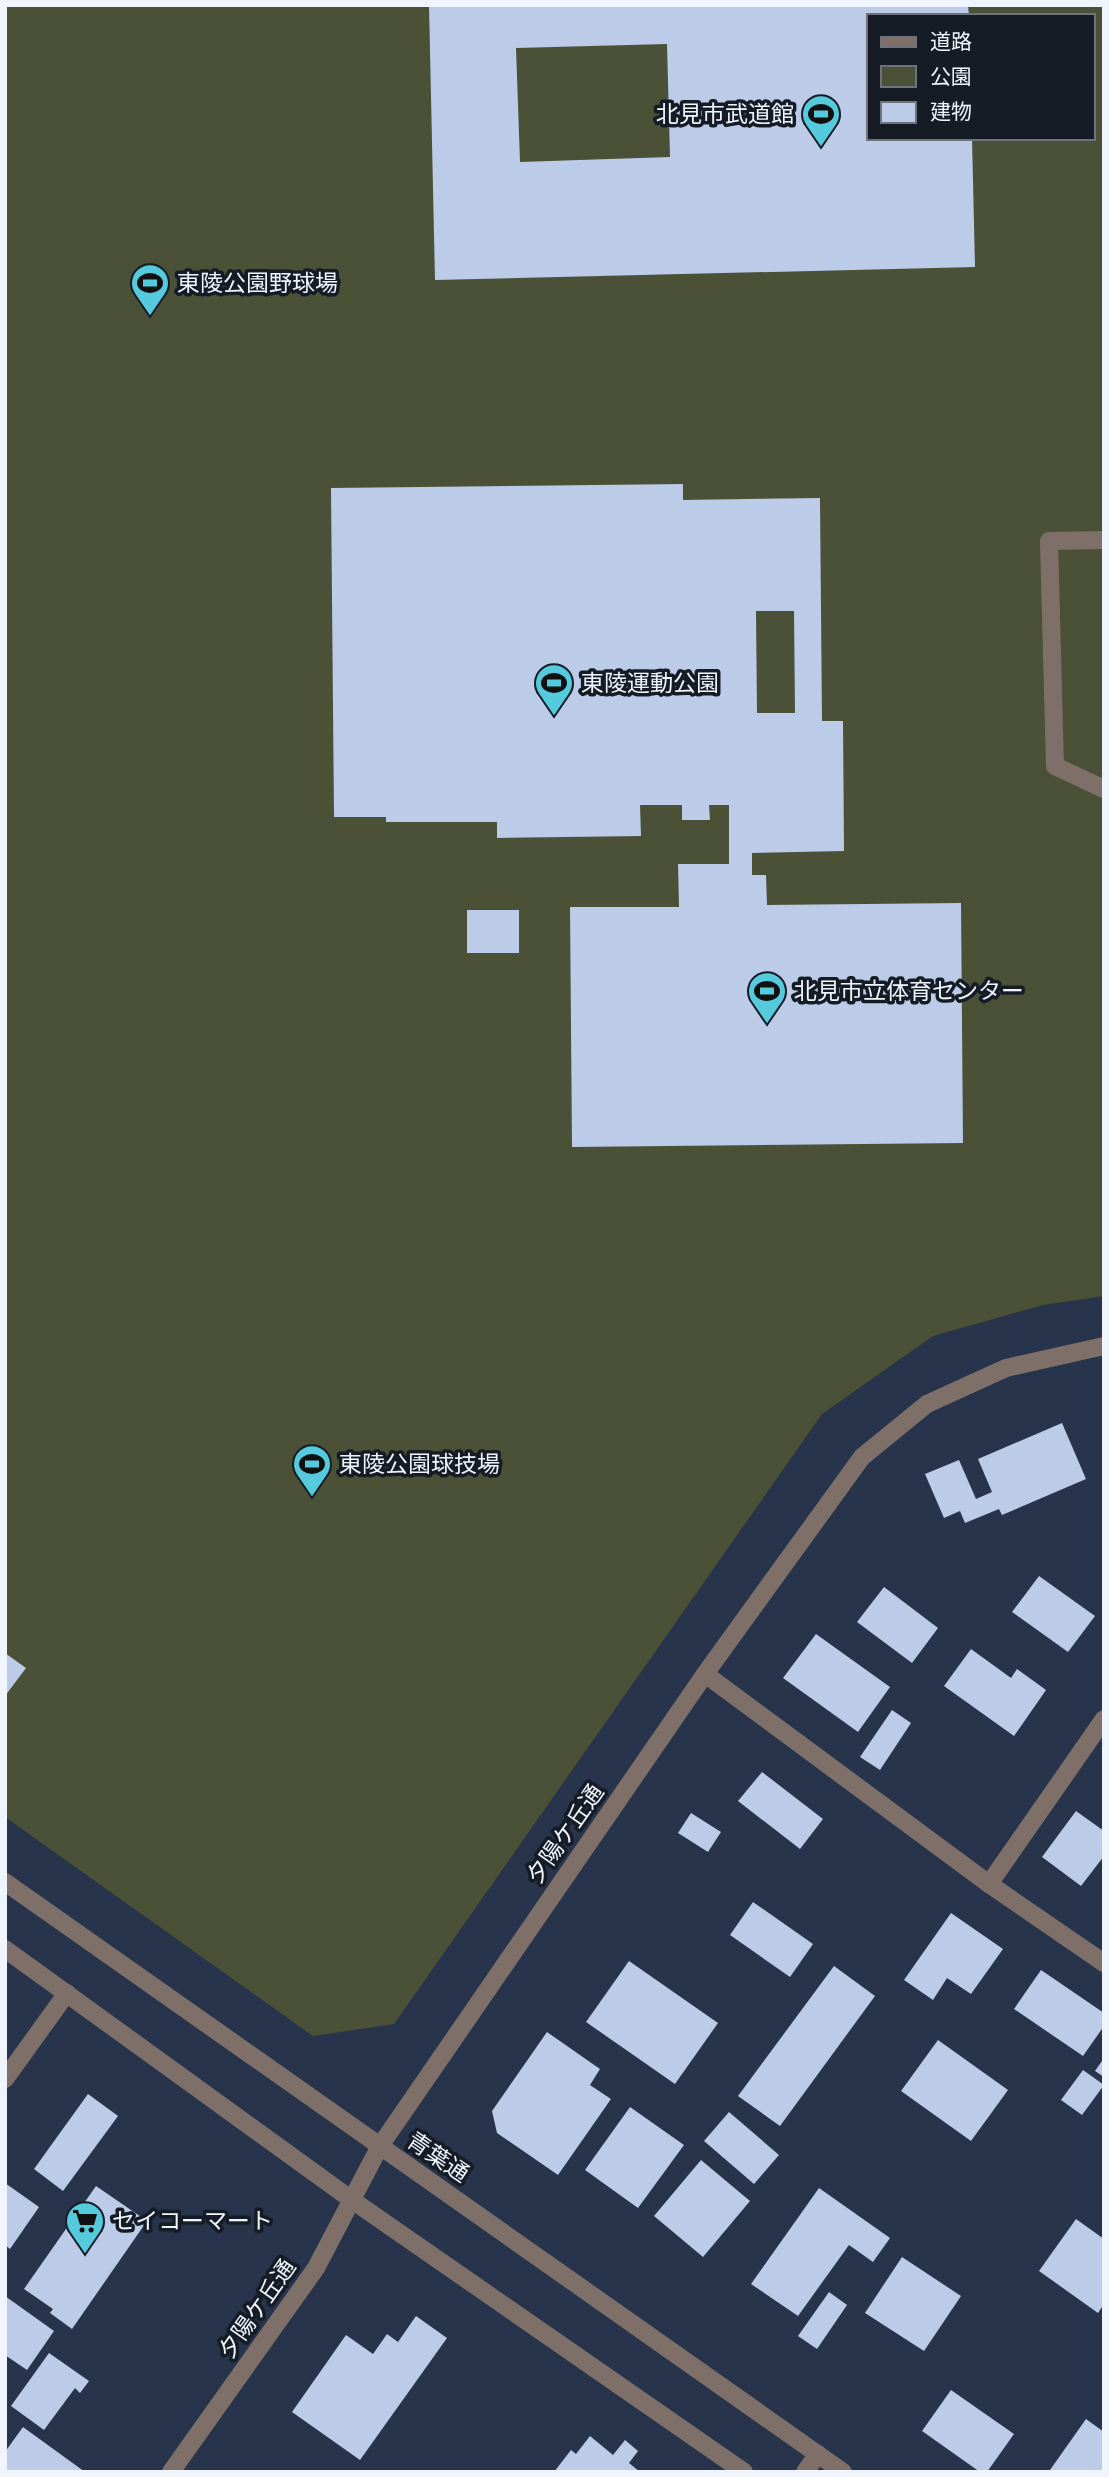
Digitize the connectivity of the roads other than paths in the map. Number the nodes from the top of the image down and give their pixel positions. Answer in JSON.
{"nodes":[{"id":1,"x":1104,"y":540,"type":"edge"},
{"id":2,"x":1104,"y":789,"type":"edge"},
{"id":3,"x":1104,"y":1346,"type":"edge"},
{"id":4,"x":705,"y":1674,"type":"junction"},
{"id":5,"x":1104,"y":1719,"type":"edge"},
{"id":6,"x":5,"y":1882,"type":"edge"},
{"id":7,"x":989,"y":1884,"type":"junction"},
{"id":8,"x":5,"y":1949,"type":"edge"},
{"id":9,"x":1104,"y":1964,"type":"edge"},
{"id":10,"x":67,"y":1993,"type":"junction"},
{"id":11,"x":5,"y":2079,"type":"edge"},
{"id":12,"x":380,"y":2146,"type":"junction"},
{"id":13,"x":352,"y":2200,"type":"junction"},
{"id":14,"x":818,"y":2454,"type":"junction"},
{"id":15,"x":171,"y":2472,"type":"edge"},
{"id":16,"x":744,"y":2472,"type":"edge"},
{"id":17,"x":805,"y":2472,"type":"edge"},
{"id":18,"x":843,"y":2472,"type":"edge"}],
"edges":[{"from":1,"to":2,"type":"street"},
{"from":3,"to":4,"type":"street","name":"夕陽ケ丘通"},
{"from":4,"to":7,"type":"street"},
{"from":4,"to":12,"type":"street","name":"夕陽ケ丘通"},
{"from":5,"to":7,"type":"street"},
{"from":6,"to":12,"type":"street","name":"青葉通"},
{"from":7,"to":9,"type":"street"},
{"from":8,"to":10,"type":"street"},
{"from":10,"to":11,"type":"street"},
{"from":10,"to":13,"type":"street"},
{"from":12,"to":13,"type":"street","name":"夕陽ケ丘通"},
{"from":12,"to":14,"type":"street","name":"青葉通"},
{"from":13,"to":15,"type":"street","name":"夕陽ケ丘通"},
{"from":13,"to":16,"type":"street"},
{"from":14,"to":17,"type":"street"},
{"from":14,"to":18,"type":"street","name":"青葉通"}]}
